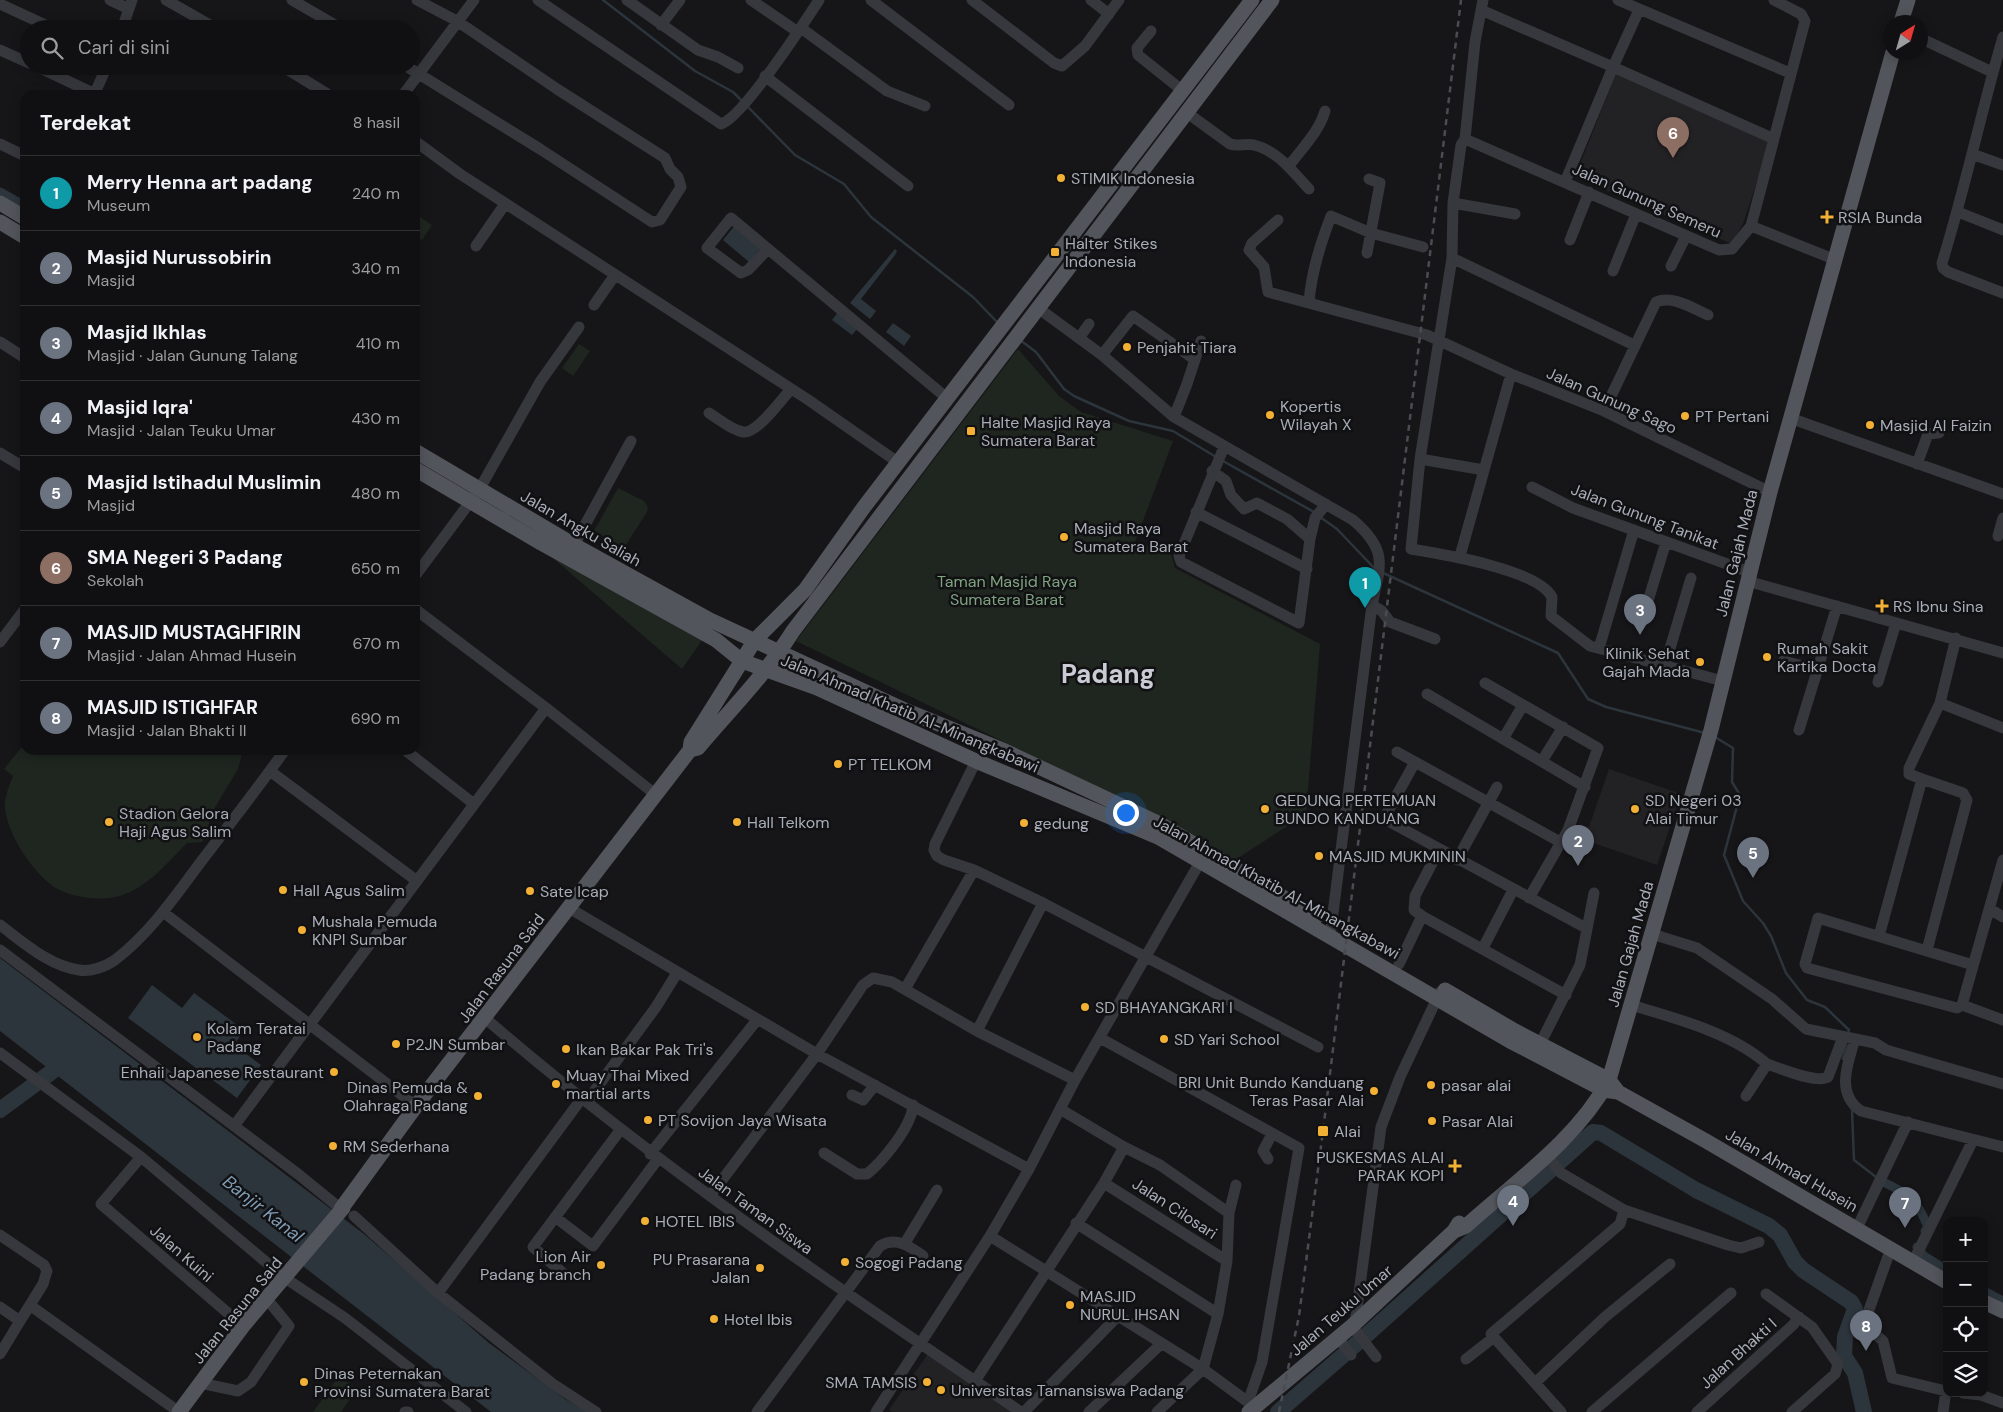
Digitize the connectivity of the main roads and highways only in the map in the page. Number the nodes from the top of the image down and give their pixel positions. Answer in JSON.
{"nodes":[{"id":1,"x":1252,"y":0,"type":"edge"},
{"id":2,"x":1272,"y":0,"type":"edge"},
{"id":3,"x":1908,"y":0,"type":"edge"},
{"id":4,"x":1903,"y":15,"type":"edge"},
{"id":5,"x":1891,"y":60,"type":"edge"},
{"id":6,"x":1156,"y":126,"type":"junction"},
{"id":7,"x":1169,"y":135,"type":"junction"},
{"id":8,"x":0,"y":203,"type":"edge"},
{"id":9,"x":20,"y":215,"type":"edge"},
{"id":10,"x":0,"y":222,"type":"edge"},
{"id":11,"x":20,"y":234,"type":"edge"},
{"id":12,"x":420,"y":455,"type":"edge"},
{"id":13,"x":420,"y":472,"type":"edge"},
{"id":14,"x":475,"y":496,"type":"junction"},
{"id":15,"x":755,"y":640,"type":"junction"},
{"id":16,"x":781,"y":652,"type":"junction"},
{"id":17,"x":742,"y":661,"type":"junction"},
{"id":18,"x":767,"y":670,"type":"junction"},
{"id":19,"x":690,"y":750,"type":"junction"},
{"id":20,"x":1103,"y":797,"type":"junction"},
{"id":21,"x":1096,"y":811,"type":"junction"},
{"id":22,"x":1331,"y":932,"type":"junction"},
{"id":23,"x":1439,"y":993,"type":"junction"},
{"id":24,"x":1512,"y":1036,"type":"junction"},
{"id":25,"x":1605,"y":1085,"type":"junction"},
{"id":26,"x":1454,"y":1232,"type":"junction"},
{"id":27,"x":1943,"y":1279,"type":"edge"},
{"id":28,"x":1988,"y":1304,"type":"edge"},
{"id":29,"x":2003,"y":1311,"type":"edge"},
{"id":30,"x":1249,"y":1408,"type":"edge"},
{"id":31,"x":179,"y":1412,"type":"edge"}],
"edges":[{"from":1,"to":6,"type":"main road"},
{"from":2,"to":7,"type":"main road"},
{"from":3,"to":4,"type":"main road"},
{"from":5,"to":25,"type":"main road","name":"Jalan Gajah Mada"},
{"from":6,"to":7,"type":"main road"},
{"from":6,"to":15,"type":"main road"},
{"from":7,"to":16,"type":"main road"},
{"from":8,"to":9,"type":"main road"},
{"from":10,"to":11,"type":"main road"},
{"from":12,"to":14,"type":"main road","name":"Jalan Angku Saliah"},
{"from":13,"to":14,"type":"main road","name":"Jalan Angku Saliah"},
{"from":14,"to":15,"type":"main road","name":"Jalan Angku Saliah"},
{"from":14,"to":17,"type":"main road","name":"Jalan Angku Saliah"},
{"from":15,"to":16,"type":"main road","name":"Jalan Ahmad Khatib Al-Minangkabawi"},
{"from":15,"to":17,"type":"main road"},
{"from":16,"to":18,"type":"main road"},
{"from":16,"to":20,"type":"main road","name":"Jalan Ahmad Khatib Al-Minangkabawi"},
{"from":17,"to":18,"type":"main road","name":"Jalan Ahmad Khatib Al-Minangkabawi"},
{"from":17,"to":19,"type":"main road"},
{"from":18,"to":19,"type":"main road"},
{"from":18,"to":21,"type":"main road","name":"Jalan Ahmad Khatib Al-Minangkabawi"},
{"from":19,"to":31,"type":"main road","name":"Jalan Rasuna Said"},
{"from":20,"to":21,"type":"main road"},
{"from":20,"to":22,"type":"main road","name":"Jalan Ahmad Khatib Al-Minangkabawi"},
{"from":21,"to":22,"type":"main road","name":"Jalan Ahmad Khatib Al-Minangkabawi"},
{"from":22,"to":23,"type":"main road","name":"Jalan Ahmad Khatib Al-Minangkabawi"},
{"from":22,"to":23,"type":"main road","name":"Jalan Ahmad Khatib Al-Minangkabawi"},
{"from":23,"to":24,"type":"main road","name":"Jalan Ahmad Khatib Al-Minangkabawi"},
{"from":24,"to":25,"type":"main road","name":"Jalan Ahmad Khatib Al-Minangkabawi"},
{"from":24,"to":25,"type":"main road","name":"Jalan Ahmad Khatib Al-Minangkabawi"},
{"from":25,"to":26,"type":"main road","name":"Jalan Teuku Umar"},
{"from":25,"to":26,"type":"main road","name":"Jalan Teuku Umar"},
{"from":25,"to":27,"type":"main road","name":"Jalan Ahmad Husein"},
{"from":26,"to":30,"type":"main road","name":"Jalan Teuku Umar"},
{"from":28,"to":29,"type":"main road"}]}
